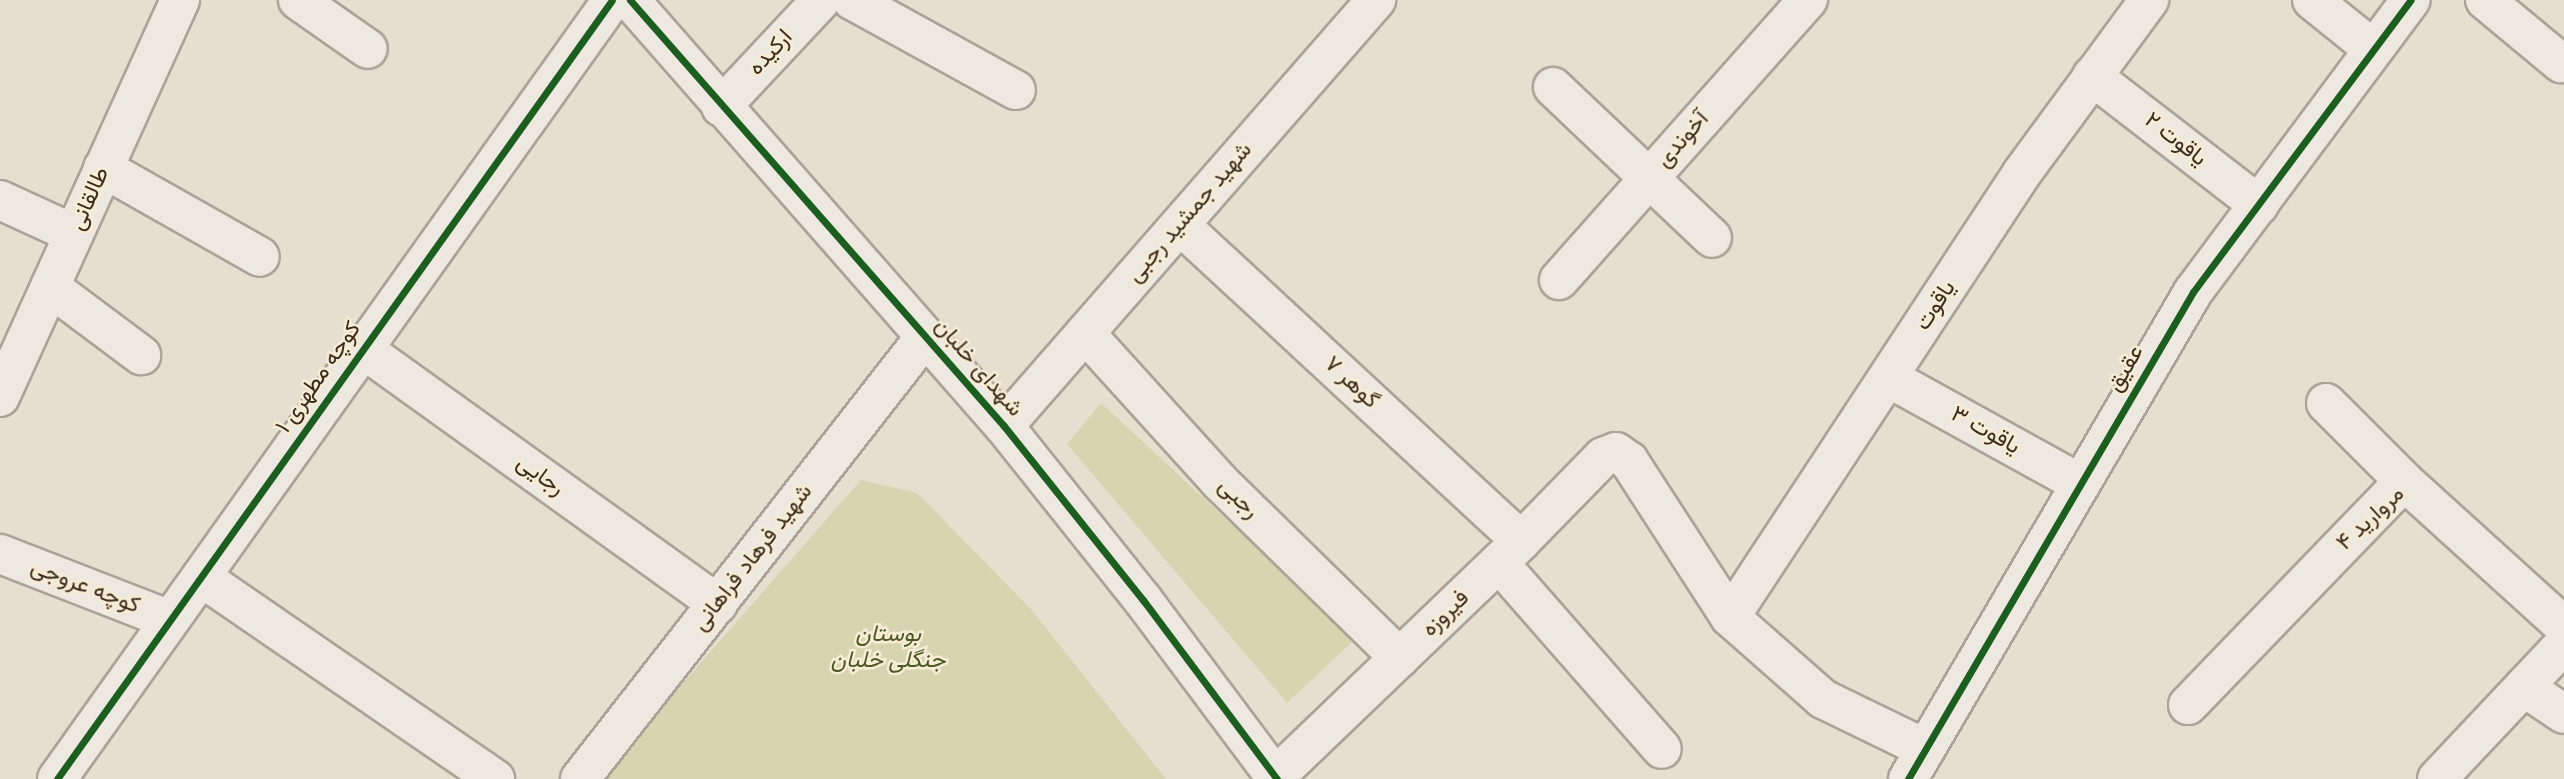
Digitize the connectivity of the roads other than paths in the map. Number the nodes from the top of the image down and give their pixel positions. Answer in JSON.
{"nodes":[{"id":1,"x":180,"y":0,"type":"edge"},
{"id":2,"x":298,"y":0,"type":"edge"},
{"id":3,"x":612,"y":0,"type":"edge"},
{"id":4,"x":630,"y":0,"type":"edge"},
{"id":5,"x":821,"y":0,"type":"edge"},
{"id":6,"x":852,"y":0,"type":"edge"},
{"id":7,"x":1376,"y":0,"type":"edge"},
{"id":8,"x":1808,"y":0,"type":"edge"},
{"id":9,"x":2149,"y":0,"type":"edge"},
{"id":10,"x":2312,"y":0,"type":"edge"},
{"id":11,"x":2411,"y":0,"type":"edge"},
{"id":12,"x":2485,"y":0,"type":"edge"},
{"id":13,"x":368,"y":48,"type":"dead end"},
{"id":14,"x":2373,"y":49,"type":"junction"},
{"id":15,"x":2561,"y":63,"type":"dead end"},
{"id":16,"x":2092,"y":76,"type":"junction"},
{"id":17,"x":1553,"y":87,"type":"dead end"},
{"id":18,"x":1016,"y":90,"type":"dead end"},
{"id":19,"x":721,"y":107,"type":"junction"},
{"id":20,"x":103,"y":168,"type":"junction"},
{"id":21,"x":1649,"y":178,"type":"junction"},
{"id":22,"x":0,"y":200,"type":"edge"},
{"id":23,"x":2259,"y":205,"type":"junction"},
{"id":24,"x":1180,"y":225,"type":"junction"},
{"id":25,"x":74,"y":234,"type":"junction"},
{"id":26,"x":1713,"y":238,"type":"dead end"},
{"id":27,"x":260,"y":257,"type":"dead end"},
{"id":28,"x":1559,"y":280,"type":"dead end"},
{"id":29,"x":50,"y":287,"type":"junction"},
{"id":30,"x":1085,"y":333,"type":"junction"},
{"id":31,"x":925,"y":337,"type":"junction"},
{"id":32,"x":363,"y":349,"type":"junction"},
{"id":33,"x":10,"y":351,"type":"edge"},
{"id":34,"x":141,"y":355,"type":"dead end"},
{"id":35,"x":1889,"y":377,"type":"junction"},
{"id":36,"x":0,"y":397,"type":"edge"},
{"id":37,"x":2326,"y":403,"type":"dead end"},
{"id":38,"x":1004,"y":426,"type":"junction"},
{"id":39,"x":2404,"y":481,"type":"junction"},
{"id":40,"x":2081,"y":484,"type":"junction"},
{"id":41,"x":1510,"y":552,"type":"junction"},
{"id":42,"x":0,"y":554,"type":"edge"},
{"id":43,"x":201,"y":577,"type":"junction"},
{"id":44,"x":718,"y":604,"type":"junction"},
{"id":45,"x":1730,"y":617,"type":"junction"},
{"id":46,"x":170,"y":620,"type":"junction"},
{"id":47,"x":2564,"y":626,"type":"edge"},
{"id":48,"x":2564,"y":644,"type":"edge"},
{"id":49,"x":1400,"y":658,"type":"junction"},
{"id":50,"x":2524,"y":687,"type":"junction"},
{"id":51,"x":2188,"y":705,"type":"dead end"},
{"id":52,"x":2564,"y":715,"type":"edge"},
{"id":53,"x":1662,"y":749,"type":"dead end"},
{"id":54,"x":1917,"y":764,"type":"edge"},
{"id":55,"x":1276,"y":778,"type":"edge"},
{"id":56,"x":57,"y":779,"type":"edge"},
{"id":57,"x":495,"y":779,"type":"edge"},
{"id":58,"x":580,"y":779,"type":"edge"},
{"id":59,"x":2437,"y":779,"type":"edge"}],
"edges":[{"from":1,"to":20,"type":"street","name":"طالقانی"},
{"from":2,"to":13,"type":"street"},
{"from":3,"to":32,"type":"street","name":"کوچه مطهری ۱"},
{"from":4,"to":19,"type":"street","name":"شهدای خلبان"},
{"from":5,"to":19,"type":"street","name":"ارکیده"},
{"from":6,"to":18,"type":"street"},
{"from":7,"to":24,"type":"street","name":"شهید جمشید رجبی"},
{"from":8,"to":21,"type":"street","name":"آخوندی"},
{"from":9,"to":16,"type":"street","name":"یاقوت"},
{"from":10,"to":14,"type":"street"},
{"from":11,"to":14,"type":"street","name":"عقیق"},
{"from":12,"to":15,"type":"street"},
{"from":14,"to":23,"type":"street","name":"عقیق"},
{"from":16,"to":23,"type":"street","name":"یاقوت ۲"},
{"from":16,"to":35,"type":"street","name":"یاقوت"},
{"from":17,"to":21,"type":"street"},
{"from":19,"to":31,"type":"street","name":"شهدای خلبان"},
{"from":20,"to":25,"type":"street","name":"طالقانی"},
{"from":20,"to":27,"type":"street"},
{"from":21,"to":26,"type":"street"},
{"from":21,"to":28,"type":"street","name":"آخوندی"},
{"from":22,"to":25,"type":"street"},
{"from":23,"to":40,"type":"street","name":"عقیق"},
{"from":24,"to":30,"type":"street","name":"شهید جمشید رجبی"},
{"from":24,"to":41,"type":"street","name":"گوهر ۷"},
{"from":25,"to":29,"type":"street","name":"طالقانی"},
{"from":29,"to":33,"type":"street","name":"طالقانی"},
{"from":29,"to":34,"type":"street"},
{"from":30,"to":38,"type":"street","name":"شهید جمشید رجبی"},
{"from":30,"to":49,"type":"street","name":"رجبی"},
{"from":31,"to":38,"type":"street","name":"شهدای خلبان"},
{"from":31,"to":44,"type":"street","name":"شهید فرهاد فراهانی"},
{"from":32,"to":43,"type":"street","name":"کوچه مطهری ۱"},
{"from":32,"to":44,"type":"street","name":"رجایی"},
{"from":33,"to":36,"type":"street","name":"طالقانی"},
{"from":35,"to":40,"type":"street","name":"یاقوت ۳"},
{"from":35,"to":45,"type":"street","name":"یاقوت"},
{"from":37,"to":39,"type":"street"},
{"from":38,"to":55,"type":"street","name":"شهدای خلبان"},
{"from":39,"to":47,"type":"street","name":"مروارید ۴"},
{"from":39,"to":51,"type":"street","name":"مروارید ۴"},
{"from":40,"to":54,"type":"street","name":"عقیق"},
{"from":41,"to":45,"type":"street","name":"فیروزه"},
{"from":41,"to":49,"type":"street","name":"فیروزه"},
{"from":41,"to":53,"type":"street","name":"گوهر ۷"},
{"from":42,"to":46,"type":"street","name":"کوچه عروجی"},
{"from":43,"to":46,"type":"street","name":"کوچه مطهری ۱"},
{"from":43,"to":57,"type":"street"},
{"from":44,"to":58,"type":"street","name":"شهید فرهاد فراهانی"},
{"from":45,"to":54,"type":"street"},
{"from":46,"to":56,"type":"street","name":"کوچه مطهری ۱"},
{"from":48,"to":50,"type":"street"},
{"from":49,"to":55,"type":"street","name":"فیروزه"},
{"from":50,"to":52,"type":"street"},
{"from":50,"to":59,"type":"street"}]}
